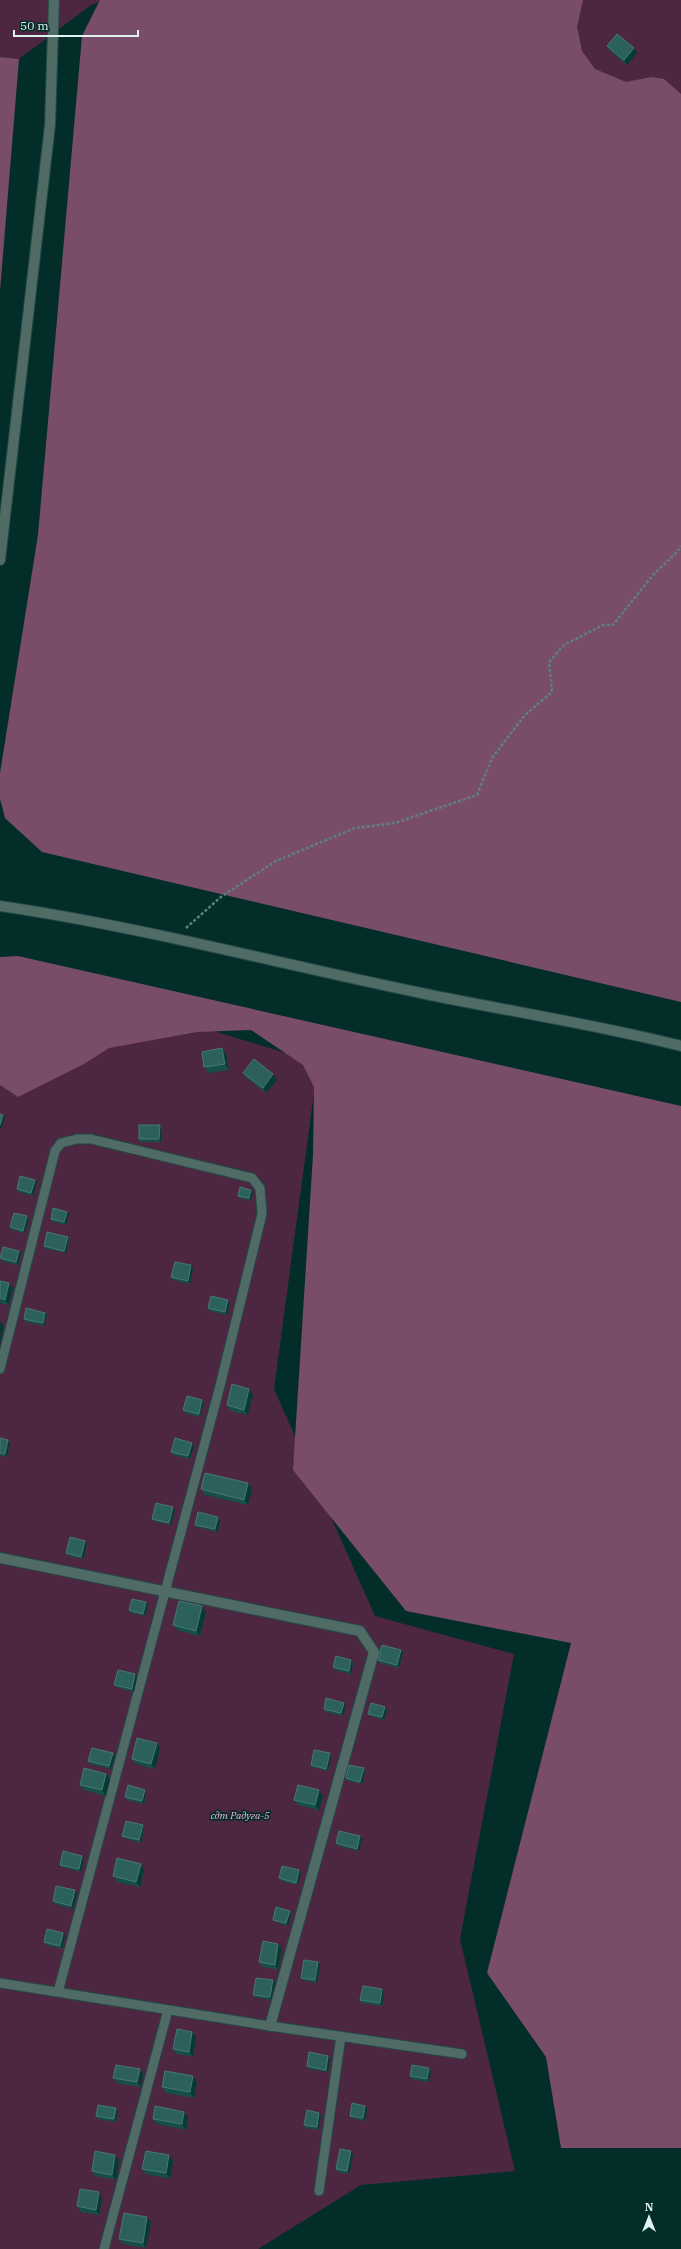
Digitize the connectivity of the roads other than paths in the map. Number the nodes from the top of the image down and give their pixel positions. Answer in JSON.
{"nodes":[{"id":1,"x":54,"y":0,"type":"edge"},
{"id":2,"x":0,"y":560,"type":"edge"},
{"id":3,"x":0,"y":906,"type":"edge"},
{"id":4,"x":681,"y":1046,"type":"edge"},
{"id":5,"x":0,"y":1369,"type":"edge"},
{"id":6,"x":0,"y":1558,"type":"edge"},
{"id":7,"x":166,"y":1591,"type":"junction"},
{"id":8,"x":0,"y":1983,"type":"edge"},
{"id":9,"x":58,"y":1992,"type":"junction"},
{"id":10,"x":168,"y":2010,"type":"junction"},
{"id":11,"x":270,"y":2026,"type":"junction"},
{"id":12,"x":340,"y":2036,"type":"junction"},
{"id":13,"x":462,"y":2054,"type":"dead end"},
{"id":14,"x":319,"y":2191,"type":"dead end"},
{"id":15,"x":104,"y":2249,"type":"edge"}],
"edges":[{"from":1,"to":2,"type":"street"},
{"from":3,"to":4,"type":"street"},
{"from":5,"to":7,"type":"lane"},
{"from":6,"to":7,"type":"street"},
{"from":7,"to":9,"type":"lane"},
{"from":7,"to":11,"type":"street"},
{"from":8,"to":9,"type":"lane"},
{"from":9,"to":10,"type":"lane"},
{"from":10,"to":11,"type":"lane"},
{"from":10,"to":15,"type":"lane"},
{"from":11,"to":12,"type":"lane"},
{"from":12,"to":13,"type":"lane"},
{"from":12,"to":14,"type":"lane"}]}
